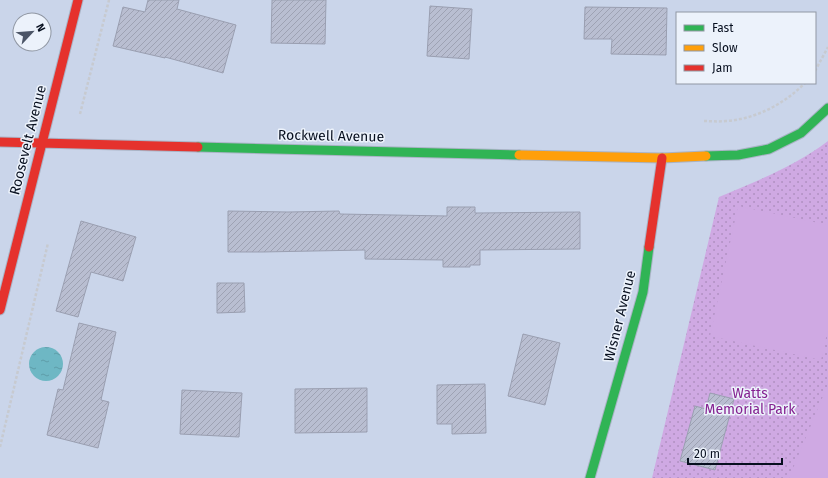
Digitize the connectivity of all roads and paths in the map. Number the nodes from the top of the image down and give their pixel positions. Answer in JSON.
{"nodes":[{"id":1,"x":78,"y":0,"type":"edge"},
{"id":2,"x":109,"y":0,"type":"edge"},
{"id":3,"x":828,"y":48,"type":"edge"},
{"id":4,"x":816,"y":68,"type":"edge"},
{"id":5,"x":804,"y":84,"type":"edge"},
{"id":6,"x":828,"y":108,"type":"edge"},
{"id":7,"x":80,"y":114,"type":"dead end"},
{"id":8,"x":704,"y":121,"type":"dead end"},
{"id":9,"x":0,"y":142,"type":"edge"},
{"id":10,"x":42,"y":142,"type":"junction"},
{"id":11,"x":662,"y":158,"type":"junction"},
{"id":12,"x":49,"y":238,"type":"dead end"},
{"id":13,"x":0,"y":310,"type":"edge"},
{"id":14,"x":0,"y":447,"type":"edge"},
{"id":15,"x":590,"y":478,"type":"edge"}],
"edges":[{"from":1,"to":10,"type":"street","name":"Roosevelt Avenue"},
{"from":2,"to":7,"type":"path"},
{"from":3,"to":4,"type":"path"},
{"from":5,"to":8,"type":"path"},
{"from":6,"to":11,"type":"street","name":"Rockwell Avenue"},
{"from":9,"to":10,"type":"street","name":"Rockwell Avenue"},
{"from":10,"to":11,"type":"street","name":"Rockwell Avenue"},
{"from":10,"to":13,"type":"street","name":"Roosevelt Avenue"},
{"from":11,"to":15,"type":"street","name":"Wisner Avenue"},
{"from":12,"to":14,"type":"path"}]}
